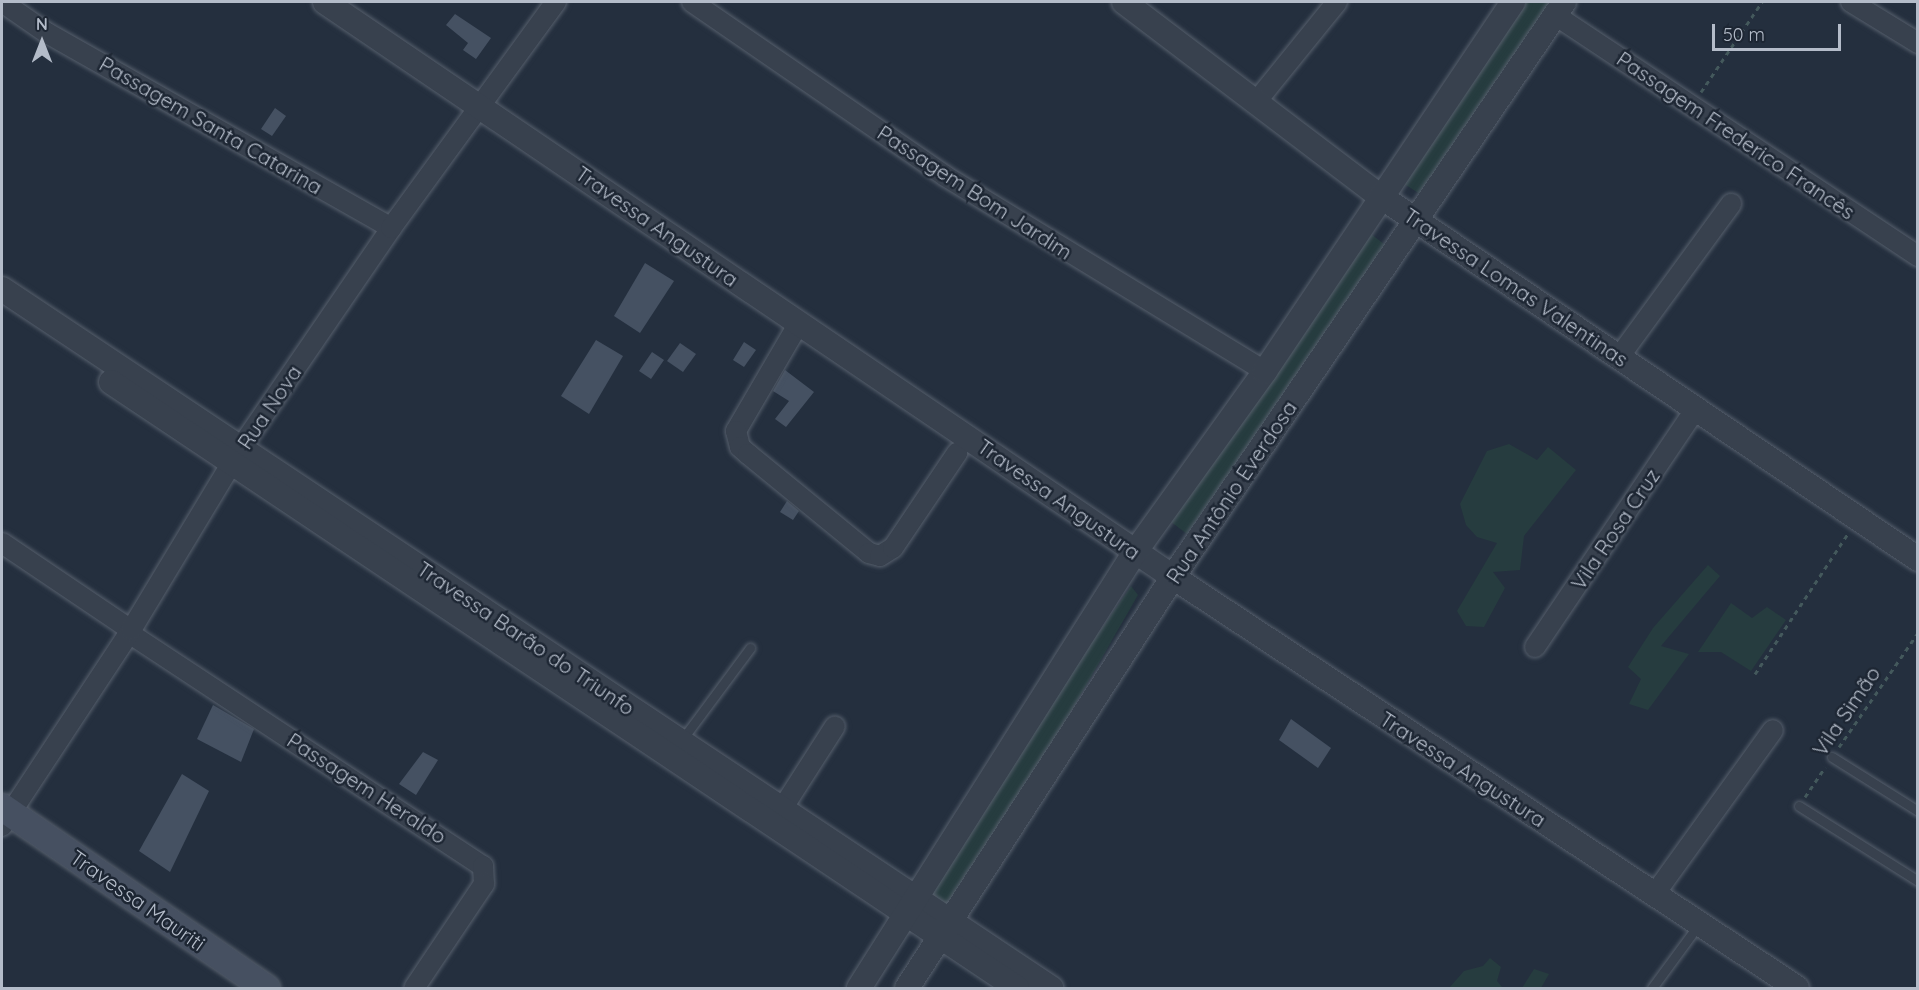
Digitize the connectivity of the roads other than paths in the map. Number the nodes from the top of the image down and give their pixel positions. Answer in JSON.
{"nodes":[{"id":1,"x":2,"y":2,"type":"edge"},
{"id":2,"x":325,"y":2,"type":"edge"},
{"id":3,"x":556,"y":2,"type":"edge"},
{"id":4,"x":692,"y":2,"type":"edge"},
{"id":5,"x":1124,"y":2,"type":"edge"},
{"id":6,"x":1337,"y":2,"type":"edge"},
{"id":7,"x":1513,"y":2,"type":"edge"},
{"id":8,"x":1851,"y":2,"type":"edge"},
{"id":9,"x":1559,"y":8,"type":"edge"},
{"id":10,"x":1917,"y":43,"type":"edge"},
{"id":11,"x":1256,"y":102,"type":"junction"},
{"id":12,"x":480,"y":104,"type":"junction"},
{"id":13,"x":1380,"y":196,"type":"junction"},
{"id":14,"x":1731,"y":204,"type":"dead end"},
{"id":15,"x":1417,"y":221,"type":"junction"},
{"id":16,"x":391,"y":228,"type":"junction"},
{"id":17,"x":1917,"y":256,"type":"edge"},
{"id":18,"x":2,"y":289,"type":"edge"},
{"id":19,"x":2,"y":309,"type":"edge"},
{"id":20,"x":799,"y":323,"type":"junction"},
{"id":21,"x":1619,"y":357,"type":"junction"},
{"id":22,"x":1265,"y":371,"type":"junction"},
{"id":23,"x":140,"y":391,"type":"junction"},
{"id":24,"x":1695,"y":410,"type":"junction"},
{"id":25,"x":962,"y":444,"type":"junction"},
{"id":26,"x":237,"y":454,"type":"junction"},
{"id":27,"x":2,"y":543,"type":"edge"},
{"id":28,"x":1135,"y":552,"type":"junction"},
{"id":29,"x":1917,"y":559,"type":"edge"},
{"id":30,"x":1173,"y":578,"type":"junction"},
{"id":31,"x":130,"y":631,"type":"junction"},
{"id":32,"x":1535,"y":647,"type":"dead end"},
{"id":33,"x":750,"y":648,"type":"dead end"},
{"id":34,"x":595,"y":695,"type":"junction"},
{"id":35,"x":835,"y":726,"type":"dead end"},
{"id":36,"x":1773,"y":730,"type":"dead end"},
{"id":37,"x":681,"y":741,"type":"junction"},
{"id":38,"x":1832,"y":757,"type":"road end"},
{"id":39,"x":1799,"y":806,"type":"road end"},
{"id":40,"x":782,"y":809,"type":"junction"},
{"id":41,"x":1917,"y":811,"type":"edge"},
{"id":42,"x":4,"y":815,"type":"edge"},
{"id":43,"x":1917,"y":881,"type":"edge"},
{"id":44,"x":1654,"y":895,"type":"junction"},
{"id":45,"x":910,"y":906,"type":"junction"},
{"id":46,"x":1699,"y":924,"type":"junction"},
{"id":47,"x":945,"y":929,"type":"junction"},
{"id":48,"x":266,"y":988,"type":"edge"},
{"id":49,"x":414,"y":988,"type":"edge"},
{"id":50,"x":859,"y":988,"type":"edge"},
{"id":51,"x":906,"y":988,"type":"edge"},
{"id":52,"x":1017,"y":988,"type":"edge"},
{"id":53,"x":1051,"y":988,"type":"edge"},
{"id":54,"x":1652,"y":988,"type":"edge"},
{"id":55,"x":1797,"y":988,"type":"edge"}],
"edges":[{"from":1,"to":16,"type":"street","name":"Passagem Santa Catarina"},
{"from":2,"to":12,"type":"street","name":"Travessa Angustura"},
{"from":3,"to":12,"type":"street","name":"Rua Nova"},
{"from":4,"to":22,"type":"street","name":"Passagem Bom Jardim"},
{"from":5,"to":11,"type":"street","name":"Travessa Lomas Valentinas"},
{"from":6,"to":11,"type":"street"},
{"from":7,"to":13,"type":"street","name":"Rua Antônio Everdosa"},
{"from":8,"to":10,"type":"street"},
{"from":9,"to":15,"type":"street","name":"Rua Antônio Everdosa"},
{"from":9,"to":17,"type":"street","name":"Passagem Frederico Francês"},
{"from":11,"to":13,"type":"street","name":"Travessa Lomas Valentinas"},
{"from":12,"to":16,"type":"street","name":"Rua Nova"},
{"from":12,"to":20,"type":"street","name":"Travessa Angustura"},
{"from":13,"to":15,"type":"street","name":"Travessa Lomas Valentinas"},
{"from":13,"to":22,"type":"street","name":"Rua Antônio Everdosa"},
{"from":14,"to":21,"type":"street"},
{"from":15,"to":21,"type":"street","name":"Travessa Lomas Valentinas"},
{"from":15,"to":30,"type":"street","name":"Rua Antônio Everdosa"},
{"from":16,"to":26,"type":"street","name":"Rua Nova"},
{"from":18,"to":23,"type":"street","name":"Travessa Barão do Triunfo"},
{"from":19,"to":23,"type":"street","name":"Travessa Barão do Triunfo"},
{"from":20,"to":25,"type":"street","name":"Travessa Angustura"},
{"from":20,"to":25,"type":"street"},
{"from":21,"to":24,"type":"street","name":"Travessa Lomas Valentinas"},
{"from":22,"to":28,"type":"street","name":"Rua Antônio Everdosa"},
{"from":23,"to":26,"type":"street","name":"Travessa Barão do Triunfo"},
{"from":24,"to":29,"type":"street","name":"Travessa Lomas Valentinas"},
{"from":24,"to":32,"type":"street","name":"Vila Rosa Cruz"},
{"from":25,"to":28,"type":"street","name":"Travessa Angustura"},
{"from":26,"to":31,"type":"street","name":"Rua Nova"},
{"from":26,"to":34,"type":"street","name":"Travessa Barão do Triunfo"},
{"from":27,"to":31,"type":"street"},
{"from":28,"to":30,"type":"street","name":"Travessa Angustura"},
{"from":28,"to":45,"type":"street","name":"Rua Antônio Everdosa"},
{"from":30,"to":44,"type":"street","name":"Travessa Angustura"},
{"from":30,"to":47,"type":"street","name":"Rua Antônio Everdosa"},
{"from":31,"to":42,"type":"street","name":"Rua Nova"},
{"from":31,"to":49,"type":"street","name":"Passagem Heraldo"},
{"from":33,"to":37,"type":"lane"},
{"from":34,"to":37,"type":"street","name":"Travessa Barão do Triunfo"},
{"from":34,"to":45,"type":"street","name":"Travessa Barão do Triunfo"},
{"from":35,"to":40,"type":"street"},
{"from":36,"to":44,"type":"street"},
{"from":37,"to":40,"type":"street","name":"Travessa Barão do Triunfo"},
{"from":38,"to":41,"type":"lane"},
{"from":39,"to":43,"type":"lane"},
{"from":40,"to":45,"type":"street","name":"Travessa Barão do Triunfo"},
{"from":42,"to":48,"type":"main road","name":"Travessa Mauriti"},
{"from":44,"to":46,"type":"street","name":"Travessa Angustura"},
{"from":45,"to":47,"type":"street","name":"Travessa Barão do Triunfo"},
{"from":45,"to":50,"type":"street","name":"Rua Antônio Everdosa"},
{"from":46,"to":54,"type":"lane"},
{"from":46,"to":55,"type":"street","name":"Travessa Angustura"},
{"from":47,"to":51,"type":"street","name":"Rua Antônio Everdosa"},
{"from":47,"to":52,"type":"street","name":"Travessa Barão do Triunfo"},
{"from":47,"to":53,"type":"street","name":"Travessa Barão do Triunfo"}]}
